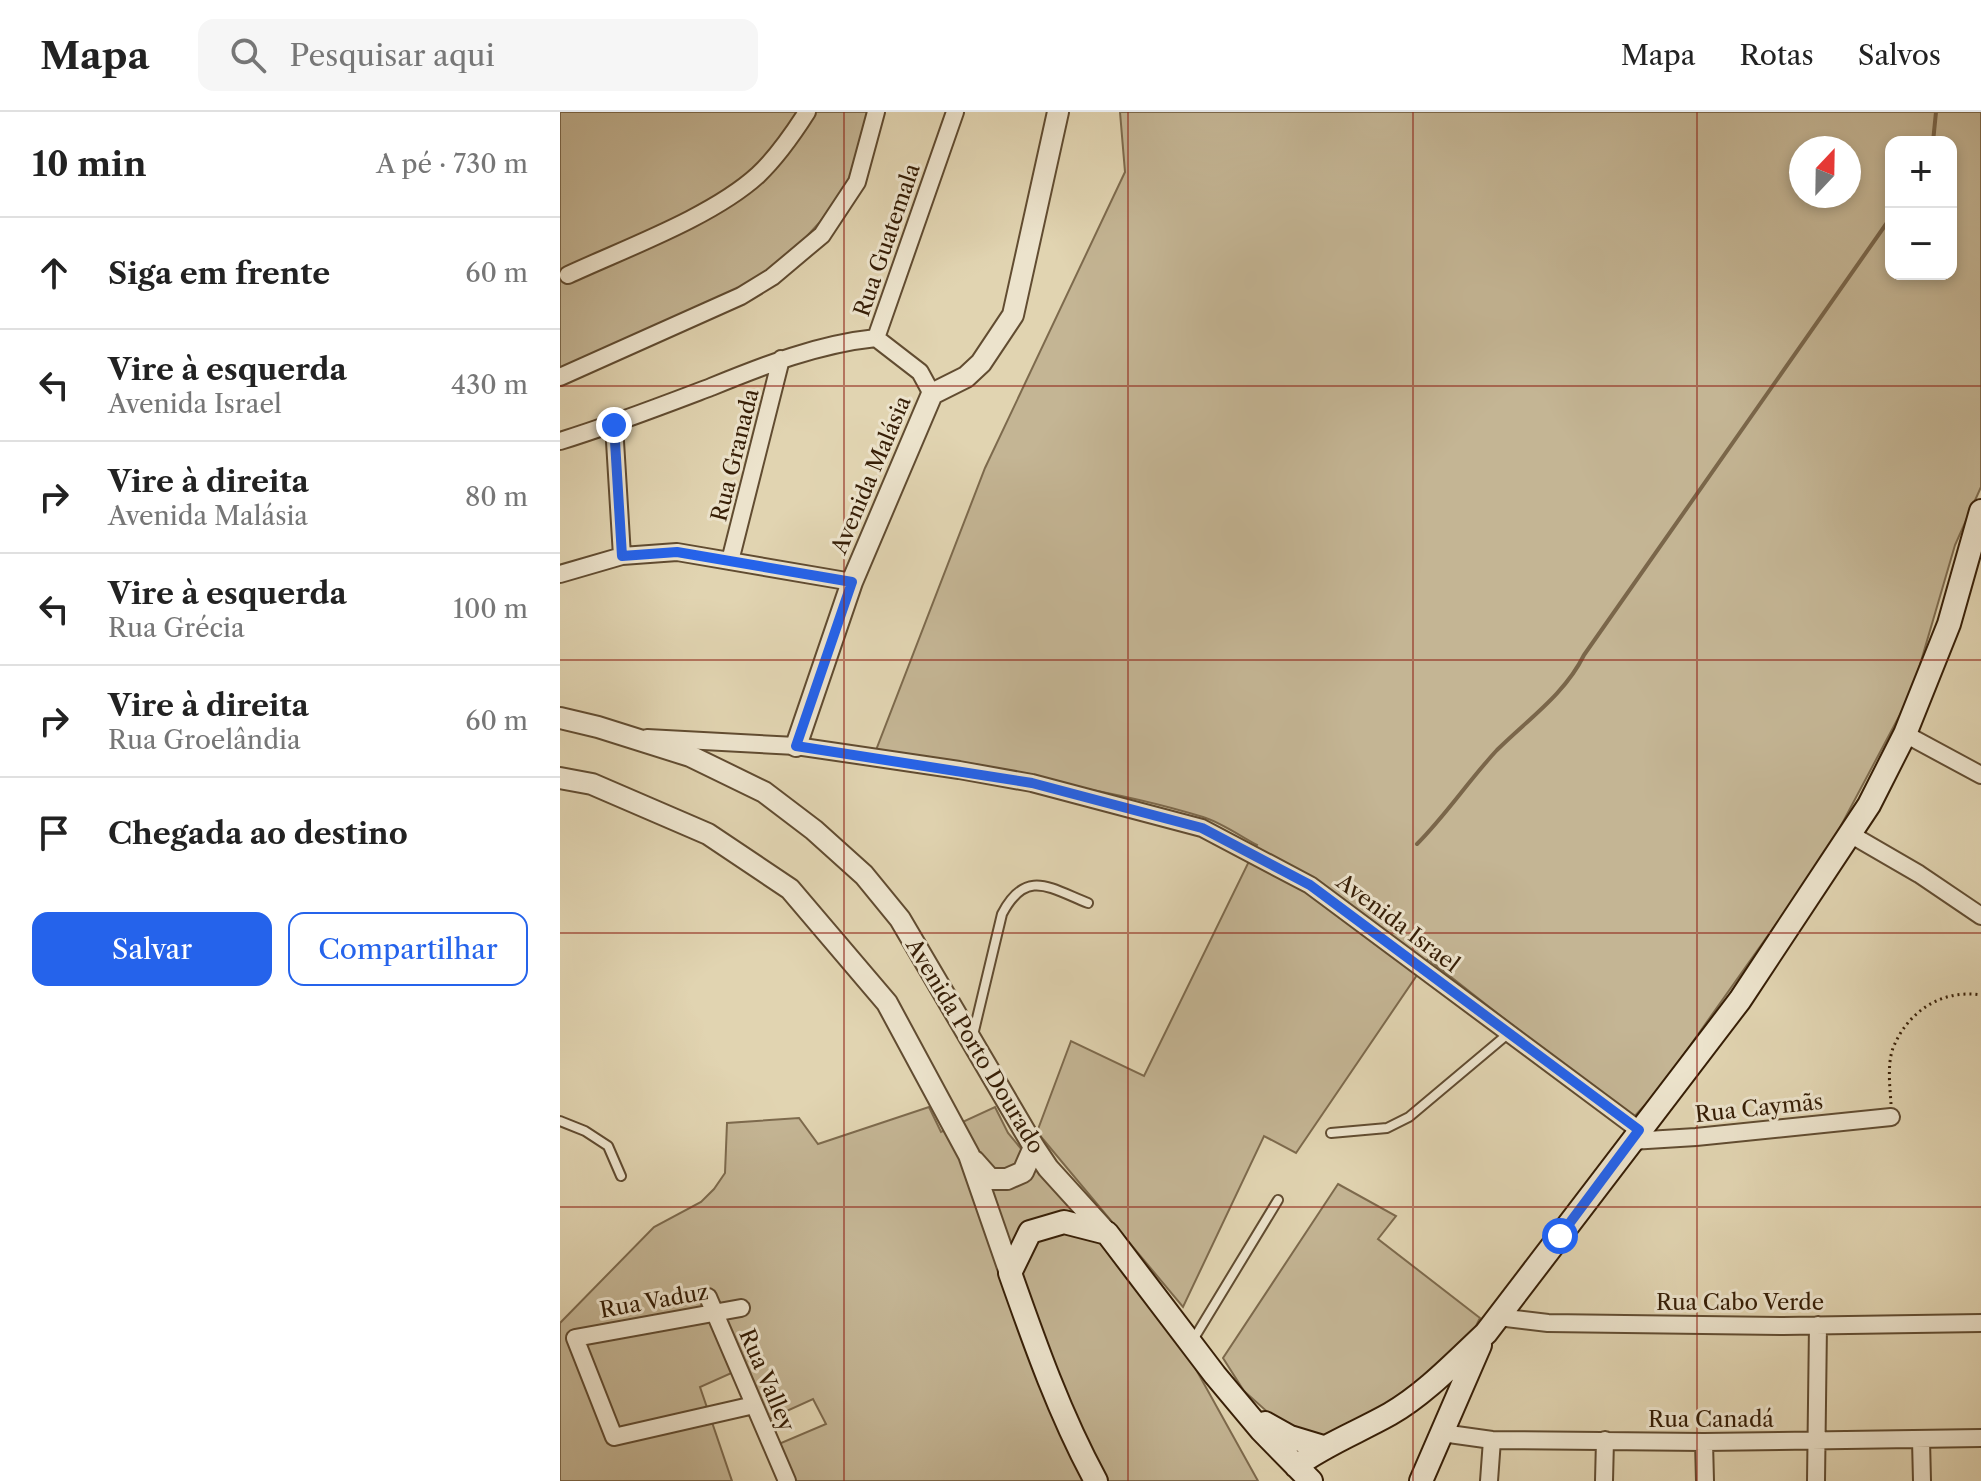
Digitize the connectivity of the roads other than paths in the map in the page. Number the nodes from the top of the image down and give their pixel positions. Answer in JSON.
{"nodes":[{"id":1,"x":807,"y":112,"type":"edge"},
{"id":2,"x":876,"y":112,"type":"edge"},
{"id":3,"x":955,"y":112,"type":"edge"},
{"id":4,"x":1058,"y":112,"type":"edge"},
{"id":5,"x":568,"y":275,"type":"dead end"},
{"id":6,"x":876,"y":338,"type":"junction"},
{"id":7,"x":781,"y":359,"type":"junction"},
{"id":8,"x":560,"y":377,"type":"edge"},
{"id":9,"x":932,"y":394,"type":"junction"},
{"id":10,"x":614,"y":425,"type":"junction"},
{"id":11,"x":560,"y":441,"type":"edge"},
{"id":12,"x":1981,"y":511,"type":"edge"},
{"id":13,"x":622,"y":556,"type":"junction"},
{"id":14,"x":730,"y":561,"type":"junction"},
{"id":15,"x":560,"y":574,"type":"edge"},
{"id":16,"x":852,"y":582,"type":"junction"},
{"id":17,"x":560,"y":718,"type":"edge"},
{"id":18,"x":1905,"y":734,"type":"junction"},
{"id":19,"x":630,"y":737,"type":"junction"},
{"id":20,"x":796,"y":746,"type":"junction"},
{"id":21,"x":1981,"y":775,"type":"edge"},
{"id":22,"x":560,"y":778,"type":"edge"},
{"id":23,"x":1850,"y":834,"type":"junction"},
{"id":24,"x":1088,"y":903,"type":"dead end"},
{"id":25,"x":1981,"y":916,"type":"edge"},
{"id":26,"x":1509,"y":1033,"type":"junction"},
{"id":27,"x":972,"y":1040,"type":"junction"},
{"id":28,"x":1891,"y":1117,"type":"road end"},
{"id":29,"x":560,"y":1121,"type":"edge"},
{"id":30,"x":1331,"y":1133,"type":"dead end"},
{"id":31,"x":1635,"y":1135,"type":"junction"},
{"id":32,"x":1034,"y":1147,"type":"junction"},
{"id":33,"x":969,"y":1155,"type":"junction"},
{"id":34,"x":621,"y":1176,"type":"dead end"},
{"id":35,"x":1278,"y":1200,"type":"dead end"},
{"id":36,"x":1107,"y":1233,"type":"junction"},
{"id":37,"x":1010,"y":1273,"type":"junction"},
{"id":38,"x":711,"y":1305,"type":"junction"},
{"id":39,"x":741,"y":1308,"type":"dead end"},
{"id":40,"x":1981,"y":1323,"type":"edge"},
{"id":41,"x":1492,"y":1325,"type":"junction"},
{"id":42,"x":1818,"y":1325,"type":"junction"},
{"id":43,"x":1192,"y":1343,"type":"junction"},
{"id":44,"x":1215,"y":1375,"type":"junction"},
{"id":45,"x":754,"y":1405,"type":"junction"},
{"id":46,"x":1442,"y":1433,"type":"junction"},
{"id":47,"x":1981,"y":1438,"type":"edge"},
{"id":48,"x":1492,"y":1440,"type":"junction"},
{"id":49,"x":1605,"y":1440,"type":"junction"},
{"id":50,"x":1921,"y":1440,"type":"junction"},
{"id":51,"x":1816,"y":1441,"type":"junction"},
{"id":52,"x":1704,"y":1442,"type":"junction"},
{"id":53,"x":1323,"y":1447,"type":"junction"},
{"id":54,"x":1304,"y":1474,"type":"edge"},
{"id":55,"x":787,"y":1481,"type":"edge"},
{"id":56,"x":1096,"y":1481,"type":"edge"},
{"id":57,"x":1421,"y":1481,"type":"edge"},
{"id":58,"x":1489,"y":1481,"type":"edge"},
{"id":59,"x":1604,"y":1481,"type":"edge"},
{"id":60,"x":1705,"y":1481,"type":"edge"},
{"id":61,"x":1816,"y":1481,"type":"edge"},
{"id":62,"x":1922,"y":1481,"type":"edge"}],
"edges":[{"from":1,"to":5,"type":"street"},
{"from":2,"to":8,"type":"street"},
{"from":3,"to":6,"type":"street","name":"Rua Guatemala"},
{"from":4,"to":9,"type":"street","name":"Avenida Malásia"},
{"from":6,"to":7,"type":"street"},
{"from":6,"to":9,"type":"street"},
{"from":7,"to":10,"type":"street"},
{"from":7,"to":14,"type":"street","name":"Rua Granada"},
{"from":9,"to":16,"type":"street","name":"Avenida Malásia"},
{"from":10,"to":11,"type":"street"},
{"from":10,"to":13,"type":"street"},
{"from":12,"to":18,"type":"main road"},
{"from":13,"to":14,"type":"street"},
{"from":13,"to":15,"type":"street"},
{"from":14,"to":16,"type":"street"},
{"from":16,"to":20,"type":"street","name":"Avenida Malásia"},
{"from":17,"to":19,"type":"street","name":"Avenida Porto Dourado"},
{"from":18,"to":21,"type":"street"},
{"from":18,"to":23,"type":"main road"},
{"from":19,"to":20,"type":"street","name":"Avenida Israel"},
{"from":19,"to":27,"type":"street","name":"Avenida Porto Dourado"},
{"from":20,"to":26,"type":"street","name":"Avenida Israel"},
{"from":22,"to":33,"type":"street"},
{"from":23,"to":25,"type":"street"},
{"from":23,"to":31,"type":"main road"},
{"from":24,"to":27,"type":"lane"},
{"from":26,"to":30,"type":"lane"},
{"from":26,"to":31,"type":"street","name":"Avenida Israel"},
{"from":27,"to":32,"type":"street","name":"Avenida Porto Dourado"},
{"from":28,"to":31,"type":"street","name":"Rua Caymãs"},
{"from":29,"to":34,"type":"lane"},
{"from":31,"to":41,"type":"main road"},
{"from":32,"to":33,"type":"street"},
{"from":32,"to":36,"type":"street","name":"Avenida Porto Dourado"},
{"from":33,"to":37,"type":"street"},
{"from":35,"to":43,"type":"lane"},
{"from":36,"to":37,"type":"main road"},
{"from":36,"to":43,"type":"main road","name":"Avenida Porto Dourado"},
{"from":37,"to":56,"type":"main road"},
{"from":38,"to":39,"type":"street","name":"Rua Vaduz"},
{"from":38,"to":45,"type":"street","name":"Rua Valley"},
{"from":38,"to":45,"type":"street","name":"Rua Vaduz"},
{"from":40,"to":42,"type":"street","name":"Rua Cabo Verde"},
{"from":41,"to":42,"type":"street","name":"Rua Cabo Verde"},
{"from":41,"to":46,"type":"main road"},
{"from":41,"to":53,"type":"main road"},
{"from":42,"to":51,"type":"street"},
{"from":43,"to":44,"type":"main road","name":"Avenida Porto Dourado"},
{"from":44,"to":53,"type":"main road"},
{"from":44,"to":54,"type":"main road","name":"Avenida Porto Dourado"},
{"from":45,"to":55,"type":"street","name":"Rua Valley"},
{"from":46,"to":48,"type":"street","name":"Rua Canadá"},
{"from":46,"to":57,"type":"main road"},
{"from":47,"to":50,"type":"street","name":"Rua Canadá"},
{"from":48,"to":49,"type":"street","name":"Rua Canadá"},
{"from":48,"to":58,"type":"street"},
{"from":49,"to":52,"type":"street","name":"Rua Canadá"},
{"from":49,"to":59,"type":"street"},
{"from":50,"to":51,"type":"street","name":"Rua Canadá"},
{"from":50,"to":62,"type":"street"},
{"from":51,"to":52,"type":"street","name":"Rua Canadá"},
{"from":51,"to":61,"type":"street"},
{"from":52,"to":60,"type":"street"},
{"from":53,"to":54,"type":"main road"}]}
